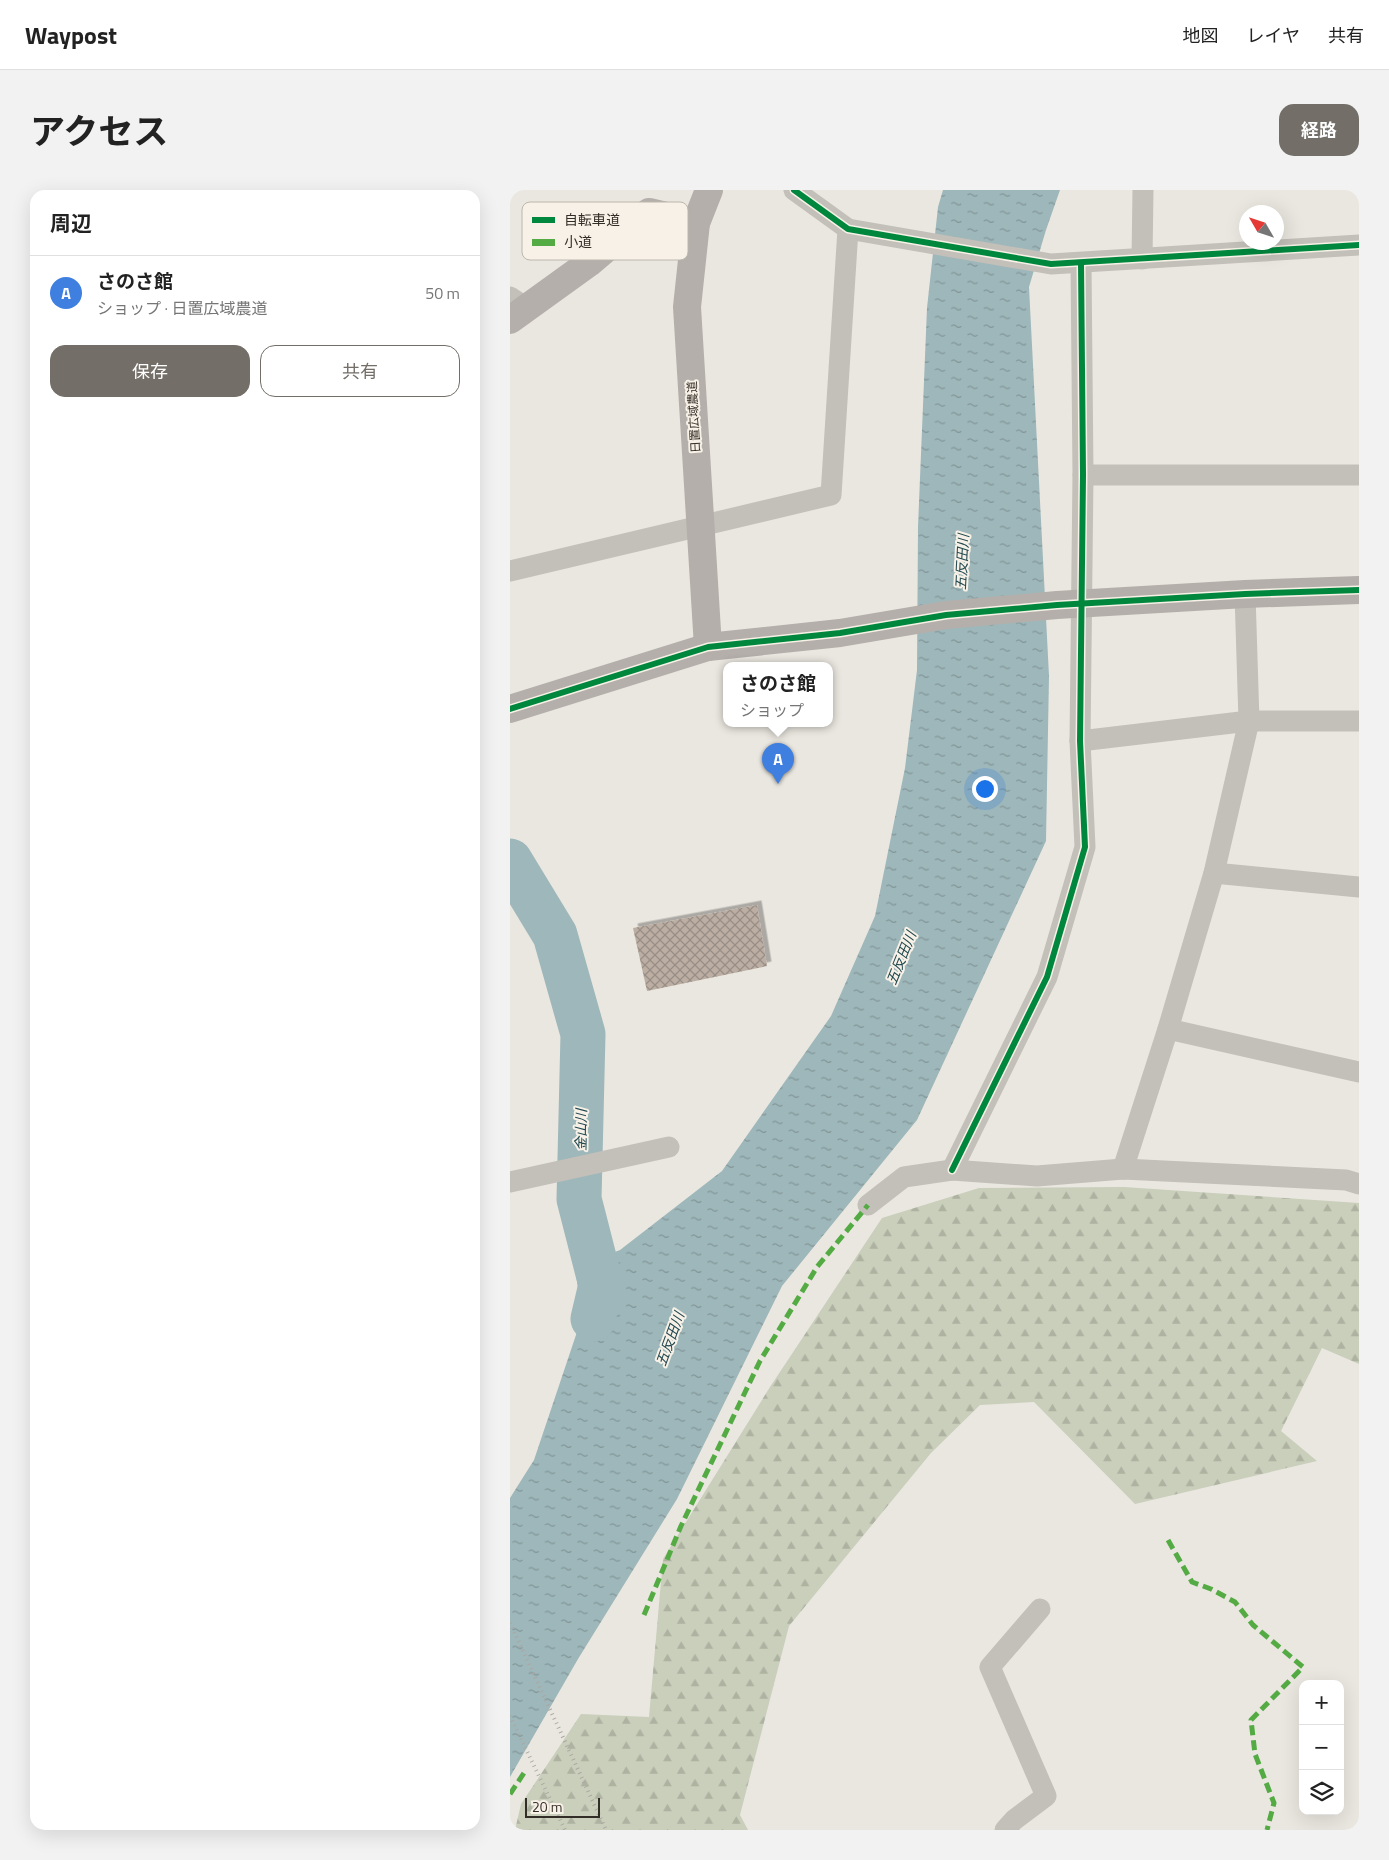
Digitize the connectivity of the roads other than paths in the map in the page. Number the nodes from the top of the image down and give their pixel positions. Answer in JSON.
{"nodes":[{"id":1,"x":709,"y":190,"type":"edge"},
{"id":2,"x":794,"y":190,"type":"edge"},
{"id":3,"x":1143,"y":190,"type":"edge"},
{"id":4,"x":688,"y":221,"type":"edge"},
{"id":5,"x":696,"y":223,"type":"junction"},
{"id":6,"x":848,"y":229,"type":"junction"},
{"id":7,"x":1359,"y":245,"type":"edge"},
{"id":8,"x":1142,"y":259,"type":"junction"},
{"id":9,"x":593,"y":260,"type":"edge"},
{"id":10,"x":1081,"y":262,"type":"junction"},
{"id":11,"x":516,"y":308,"type":"edge"},
{"id":12,"x":1083,"y":475,"type":"junction"},
{"id":13,"x":1359,"y":475,"type":"edge"},
{"id":14,"x":701,"y":526,"type":"junction"},
{"id":15,"x":510,"y":571,"type":"edge"},
{"id":16,"x":1359,"y":590,"type":"edge"},
{"id":17,"x":1245,"y":594,"type":"junction"},
{"id":18,"x":1069,"y":604,"type":"junction"},
{"id":19,"x":708,"y":647,"type":"junction"},
{"id":20,"x":510,"y":709,"type":"edge"},
{"id":21,"x":1249,"y":721,"type":"junction"},
{"id":22,"x":1359,"y":721,"type":"edge"},
{"id":23,"x":1080,"y":741,"type":"junction"},
{"id":24,"x":1214,"y":873,"type":"junction"},
{"id":25,"x":1359,"y":887,"type":"edge"},
{"id":26,"x":1168,"y":1029,"type":"junction"},
{"id":27,"x":1359,"y":1072,"type":"edge"},
{"id":28,"x":669,"y":1147,"type":"dead end"},
{"id":29,"x":1123,"y":1169,"type":"junction"},
{"id":30,"x":952,"y":1170,"type":"junction"},
{"id":31,"x":510,"y":1182,"type":"edge"},
{"id":32,"x":1359,"y":1184,"type":"edge"},
{"id":33,"x":868,"y":1205,"type":"dead end"},
{"id":34,"x":1040,"y":1609,"type":"dead end"},
{"id":35,"x":1005,"y":1830,"type":"edge"}],
"edges":[{"from":1,"to":5,"type":"street","name":"日置広域農道"},
{"from":2,"to":6,"type":"street"},
{"from":3,"to":8,"type":"street"},
{"from":4,"to":5,"type":"street"},
{"from":5,"to":14,"type":"street","name":"日置広域農道"},
{"from":6,"to":10,"type":"street"},
{"from":6,"to":14,"type":"street"},
{"from":7,"to":8,"type":"street"},
{"from":8,"to":10,"type":"street"},
{"from":9,"to":11,"type":"street"},
{"from":10,"to":12,"type":"street"},
{"from":12,"to":13,"type":"street"},
{"from":12,"to":18,"type":"street"},
{"from":14,"to":15,"type":"street"},
{"from":14,"to":19,"type":"street","name":"日置広域農道"},
{"from":16,"to":17,"type":"street"},
{"from":17,"to":18,"type":"street"},
{"from":17,"to":21,"type":"street"},
{"from":18,"to":19,"type":"street"},
{"from":18,"to":23,"type":"street"},
{"from":19,"to":20,"type":"street"},
{"from":21,"to":22,"type":"street"},
{"from":21,"to":23,"type":"street"},
{"from":21,"to":24,"type":"street"},
{"from":23,"to":30,"type":"street"},
{"from":24,"to":25,"type":"street"},
{"from":24,"to":26,"type":"street"},
{"from":26,"to":27,"type":"street"},
{"from":26,"to":29,"type":"street"},
{"from":28,"to":31,"type":"street"},
{"from":29,"to":30,"type":"street"},
{"from":29,"to":32,"type":"street"},
{"from":30,"to":33,"type":"street"},
{"from":34,"to":35,"type":"street"}]}
